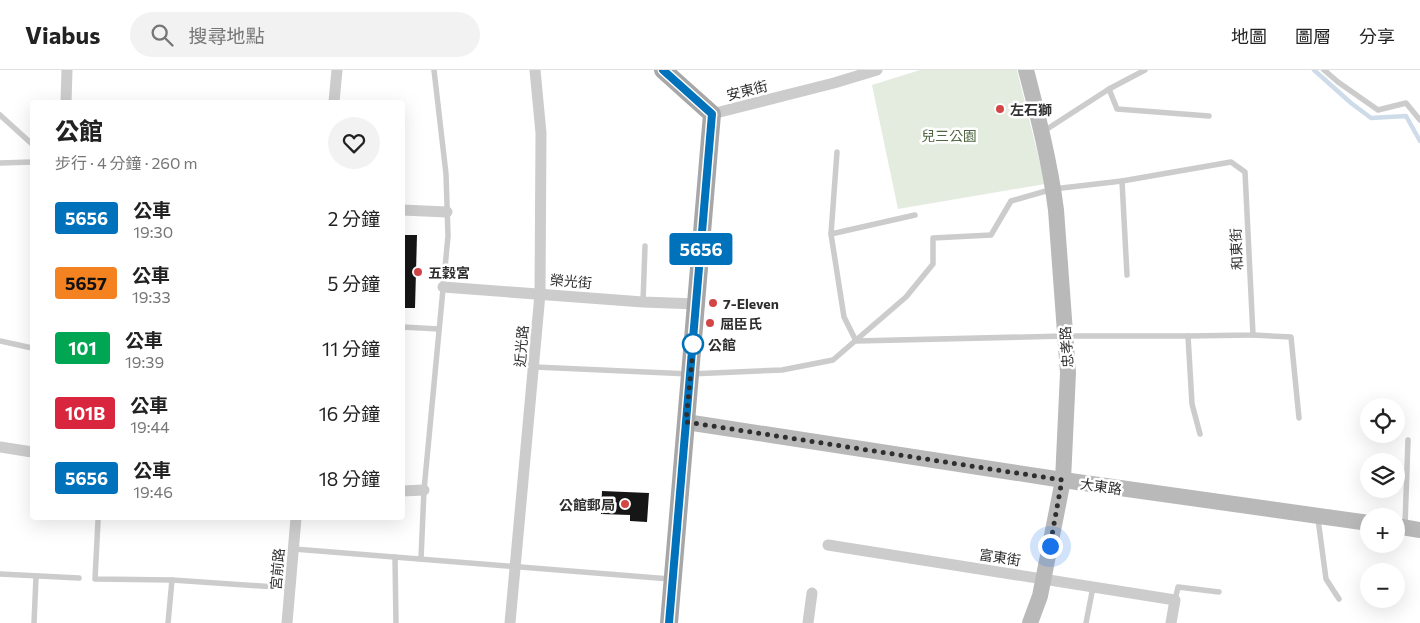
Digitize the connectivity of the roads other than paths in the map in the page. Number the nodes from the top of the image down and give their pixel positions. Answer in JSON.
{"nodes":[{"id":1,"x":67,"y":70,"type":"edge"},
{"id":2,"x":337,"y":70,"type":"edge"},
{"id":3,"x":434,"y":70,"type":"edge"},
{"id":4,"x":535,"y":70,"type":"edge"},
{"id":5,"x":663,"y":70,"type":"edge"},
{"id":6,"x":876,"y":70,"type":"edge"},
{"id":7,"x":1026,"y":70,"type":"edge"},
{"id":8,"x":1145,"y":70,"type":"edge"},
{"id":9,"x":1324,"y":70,"type":"edge"},
{"id":10,"x":1109,"y":89,"type":"junction"},
{"id":11,"x":66,"y":100,"type":"edge"},
{"id":12,"x":334,"y":100,"type":"edge"},
{"id":13,"x":712,"y":114,"type":"junction"},
{"id":14,"x":0,"y":115,"type":"edge"},
{"id":15,"x":1209,"y":116,"type":"dead end"},
{"id":16,"x":1420,"y":120,"type":"edge"},
{"id":17,"x":1042,"y":132,"type":"junction"},
{"id":18,"x":30,"y":142,"type":"edge"},
{"id":19,"x":836,"y":152,"type":"dead end"},
{"id":20,"x":30,"y":162,"type":"edge"},
{"id":21,"x":0,"y":163,"type":"edge"},
{"id":22,"x":1122,"y":181,"type":"junction"},
{"id":23,"x":1053,"y":189,"type":"junction"},
{"id":24,"x":405,"y":210,"type":"edge"},
{"id":25,"x":447,"y":212,"type":"junction"},
{"id":26,"x":915,"y":215,"type":"dead end"},
{"id":27,"x":832,"y":234,"type":"junction"},
{"id":28,"x":645,"y":246,"type":"dead end"},
{"id":29,"x":1127,"y":275,"type":"dead end"},
{"id":30,"x":443,"y":287,"type":"junction"},
{"id":31,"x":540,"y":294,"type":"junction"},
{"id":32,"x":643,"y":302,"type":"junction"},
{"id":33,"x":697,"y":304,"type":"junction"},
{"id":34,"x":405,"y":327,"type":"edge"},
{"id":35,"x":439,"y":328,"type":"junction"},
{"id":36,"x":1253,"y":334,"type":"junction"},
{"id":37,"x":1065,"y":336,"type":"junction"},
{"id":38,"x":1188,"y":336,"type":"junction"},
{"id":39,"x":0,"y":341,"type":"edge"},
{"id":40,"x":856,"y":341,"type":"junction"},
{"id":41,"x":30,"y":348,"type":"edge"},
{"id":42,"x":534,"y":367,"type":"junction"},
{"id":43,"x":690,"y":374,"type":"junction"},
{"id":44,"x":1299,"y":418,"type":"dead end"},
{"id":45,"x":686,"y":422,"type":"junction"},
{"id":46,"x":1200,"y":434,"type":"dead end"},
{"id":47,"x":1408,"y":440,"type":"dead end"},
{"id":48,"x":0,"y":447,"type":"edge"},
{"id":49,"x":30,"y":452,"type":"edge"},
{"id":50,"x":1062,"y":480,"type":"junction"},
{"id":51,"x":424,"y":490,"type":"junction"},
{"id":52,"x":405,"y":491,"type":"edge"},
{"id":53,"x":1318,"y":517,"type":"junction"},
{"id":54,"x":296,"y":520,"type":"edge"},
{"id":55,"x":98,"y":521,"type":"dead end"},
{"id":56,"x":1360,"y":522,"type":"edge"},
{"id":57,"x":1407,"y":528,"type":"edge"},
{"id":58,"x":828,"y":545,"type":"dead end"},
{"id":59,"x":294,"y":549,"type":"junction"},
{"id":60,"x":395,"y":557,"type":"junction"},
{"id":61,"x":421,"y":559,"type":"junction"},
{"id":62,"x":514,"y":567,"type":"junction"},
{"id":63,"x":0,"y":574,"type":"edge"},
{"id":64,"x":36,"y":577,"type":"junction"},
{"id":65,"x":79,"y":578,"type":"dead end"},
{"id":66,"x":1043,"y":579,"type":"junction"},
{"id":67,"x":172,"y":580,"type":"junction"},
{"id":68,"x":672,"y":580,"type":"junction"},
{"id":69,"x":1093,"y":587,"type":"junction"},
{"id":70,"x":290,"y":588,"type":"junction"},
{"id":71,"x":1218,"y":592,"type":"dead end"},
{"id":72,"x":812,"y":593,"type":"dead end"},
{"id":73,"x":1339,"y":599,"type":"dead end"},
{"id":74,"x":1175,"y":600,"type":"junction"},
{"id":75,"x":34,"y":623,"type":"edge"},
{"id":76,"x":168,"y":623,"type":"edge"},
{"id":77,"x":287,"y":623,"type":"edge"},
{"id":78,"x":396,"y":623,"type":"edge"},
{"id":79,"x":510,"y":623,"type":"edge"},
{"id":80,"x":669,"y":623,"type":"edge"},
{"id":81,"x":808,"y":623,"type":"edge"},
{"id":82,"x":1030,"y":623,"type":"edge"},
{"id":83,"x":1086,"y":623,"type":"edge"},
{"id":84,"x":1170,"y":623,"type":"edge"}],
"edges":[{"from":1,"to":11,"type":"street"},
{"from":2,"to":12,"type":"street"},
{"from":3,"to":25,"type":"lane"},
{"from":4,"to":31,"type":"street","name":"近光路"},
{"from":5,"to":13,"type":"main road"},
{"from":6,"to":13,"type":"street","name":"安東街"},
{"from":7,"to":17,"type":"street","name":"忠孝路"},
{"from":8,"to":10,"type":"lane"},
{"from":9,"to":16,"type":"lane"},
{"from":10,"to":15,"type":"lane"},
{"from":10,"to":17,"type":"lane"},
{"from":13,"to":33,"type":"main road"},
{"from":14,"to":18,"type":"lane"},
{"from":17,"to":23,"type":"street","name":"忠孝路"},
{"from":19,"to":27,"type":"lane"},
{"from":20,"to":21,"type":"lane"},
{"from":22,"to":23,"type":"lane","name":"和東街"},
{"from":22,"to":29,"type":"lane"},
{"from":22,"to":36,"type":"lane","name":"和東街"},
{"from":23,"to":37,"type":"street","name":"忠孝路"},
{"from":23,"to":40,"type":"lane","name":"和東街"},
{"from":24,"to":25,"type":"street"},
{"from":25,"to":30,"type":"lane"},
{"from":26,"to":27,"type":"lane"},
{"from":27,"to":40,"type":"lane"},
{"from":28,"to":32,"type":"lane"},
{"from":30,"to":31,"type":"street","name":"榮光街"},
{"from":30,"to":35,"type":"lane"},
{"from":31,"to":32,"type":"street","name":"榮光街"},
{"from":31,"to":42,"type":"street","name":"近光路"},
{"from":32,"to":33,"type":"street","name":"榮光街"},
{"from":33,"to":43,"type":"main road"},
{"from":34,"to":35,"type":"lane"},
{"from":35,"to":51,"type":"lane"},
{"from":36,"to":38,"type":"lane"},
{"from":36,"to":44,"type":"lane"},
{"from":37,"to":38,"type":"lane"},
{"from":37,"to":40,"type":"lane"},
{"from":37,"to":50,"type":"street","name":"忠孝路"},
{"from":38,"to":46,"type":"lane"},
{"from":39,"to":41,"type":"lane"},
{"from":40,"to":43,"type":"lane"},
{"from":42,"to":43,"type":"lane"},
{"from":42,"to":62,"type":"street","name":"近光路"},
{"from":43,"to":45,"type":"main road"},
{"from":45,"to":50,"type":"street","name":"大東路"},
{"from":45,"to":68,"type":"main road"},
{"from":47,"to":57,"type":"lane"},
{"from":48,"to":49,"type":"street"},
{"from":50,"to":53,"type":"street","name":"大東路"},
{"from":50,"to":66,"type":"street","name":"忠孝路"},
{"from":51,"to":52,"type":"street"},
{"from":51,"to":61,"type":"lane"},
{"from":53,"to":56,"type":"street","name":"大東路"},
{"from":53,"to":73,"type":"lane"},
{"from":54,"to":59,"type":"street","name":"宮前路"},
{"from":55,"to":67,"type":"lane"},
{"from":58,"to":66,"type":"street","name":"富東街"},
{"from":59,"to":60,"type":"lane"},
{"from":59,"to":70,"type":"street","name":"宮前路"},
{"from":60,"to":61,"type":"lane"},
{"from":60,"to":78,"type":"lane"},
{"from":61,"to":62,"type":"lane"},
{"from":62,"to":68,"type":"lane"},
{"from":62,"to":79,"type":"street","name":"近光路"},
{"from":63,"to":64,"type":"lane"},
{"from":64,"to":65,"type":"lane"},
{"from":64,"to":75,"type":"lane"},
{"from":66,"to":69,"type":"street","name":"富東街"},
{"from":66,"to":82,"type":"street","name":"忠孝路"},
{"from":67,"to":70,"type":"lane"},
{"from":67,"to":76,"type":"lane"},
{"from":68,"to":80,"type":"main road"},
{"from":69,"to":74,"type":"street","name":"富東街"},
{"from":69,"to":83,"type":"lane"},
{"from":70,"to":77,"type":"street","name":"宮前路"},
{"from":71,"to":74,"type":"lane"},
{"from":72,"to":81,"type":"street"},
{"from":74,"to":84,"type":"street"}]}
